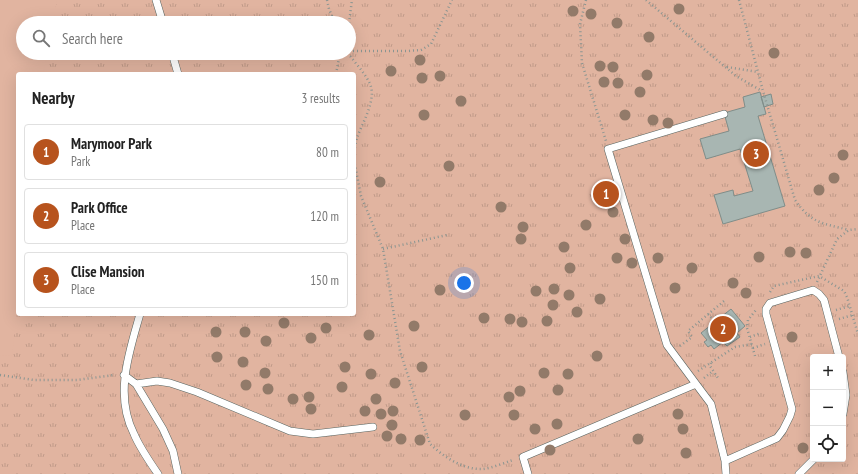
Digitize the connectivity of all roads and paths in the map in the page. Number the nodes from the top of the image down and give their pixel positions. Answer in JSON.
{"nodes":[{"id":1,"x":156,"y":0,"type":"edge"},
{"id":2,"x":327,"y":0,"type":"edge"},
{"id":3,"x":352,"y":0,"type":"edge"},
{"id":4,"x":452,"y":0,"type":"edge"},
{"id":5,"x":586,"y":0,"type":"edge"},
{"id":6,"x":646,"y":0,"type":"edge"},
{"id":7,"x":739,"y":0,"type":"edge"},
{"id":8,"x":161,"y":16,"type":"edge"},
{"id":9,"x":332,"y":16,"type":"edge"},
{"id":10,"x":350,"y":16,"type":"edge"},
{"id":11,"x":356,"y":52,"type":"edge"},
{"id":12,"x":174,"y":60,"type":"edge"},
{"id":13,"x":339,"y":60,"type":"edge"},
{"id":14,"x":354,"y":60,"type":"edge"},
{"id":15,"x":727,"y":67,"type":"junction"},
{"id":16,"x":177,"y":72,"type":"edge"},
{"id":17,"x":336,"y":72,"type":"edge"},
{"id":18,"x":758,"y":72,"type":"junction"},
{"id":19,"x":763,"y":91,"type":"junction"},
{"id":20,"x":724,"y":114,"type":"dead end"},
{"id":21,"x":356,"y":144,"type":"edge"},
{"id":22,"x":608,"y":149,"type":"junction"},
{"id":23,"x":356,"y":170,"type":"edge"},
{"id":24,"x":858,"y":229,"type":"edge"},
{"id":25,"x":849,"y":230,"type":"junction"},
{"id":26,"x":448,"y":234,"type":"dead end"},
{"id":27,"x":383,"y":249,"type":"junction"},
{"id":28,"x":819,"y":276,"type":"junction"},
{"id":29,"x":813,"y":290,"type":"junction"},
{"id":30,"x":724,"y":301,"type":"dead end"},
{"id":31,"x":850,"y":306,"type":"junction"},
{"id":32,"x":836,"y":310,"type":"dead end"},
{"id":33,"x":708,"y":314,"type":"junction"},
{"id":34,"x":853,"y":315,"type":"junction"},
{"id":35,"x":139,"y":316,"type":"edge"},
{"id":36,"x":838,"y":320,"type":"dead end"},
{"id":37,"x":715,"y":322,"type":"dead end"},
{"id":38,"x":764,"y":332,"type":"dead end"},
{"id":39,"x":858,"y":334,"type":"edge"},
{"id":40,"x":750,"y":337,"type":"dead end"},
{"id":41,"x":767,"y":344,"type":"dead end"},
{"id":42,"x":672,"y":352,"type":"junction"},
{"id":43,"x":838,"y":354,"type":"edge"},
{"id":44,"x":711,"y":362,"type":"junction"},
{"id":45,"x":713,"y":371,"type":"junction"},
{"id":46,"x":0,"y":375,"type":"edge"},
{"id":47,"x":125,"y":375,"type":"junction"},
{"id":48,"x":690,"y":377,"type":"junction"},
{"id":49,"x":718,"y":378,"type":"dead end"},
{"id":50,"x":699,"y":382,"type":"junction"},
{"id":51,"x":136,"y":384,"type":"junction"},
{"id":52,"x":373,"y":427,"type":"dead end"},
{"id":53,"x":523,"y":457,"type":"junction"},
{"id":54,"x":725,"y":461,"type":"junction"},
{"id":55,"x":811,"y":462,"type":"edge"},
{"id":56,"x":158,"y":474,"type":"edge"},
{"id":57,"x":178,"y":474,"type":"edge"},
{"id":58,"x":528,"y":474,"type":"edge"},
{"id":59,"x":726,"y":474,"type":"edge"},
{"id":60,"x":799,"y":474,"type":"edge"}],
"edges":[{"from":1,"to":8,"type":"lane"},
{"from":2,"to":9,"type":"path"},
{"from":3,"to":10,"type":"path"},
{"from":4,"to":11,"type":"path"},
{"from":5,"to":22,"type":"path"},
{"from":6,"to":15,"type":"path"},
{"from":7,"to":18,"type":"path"},
{"from":12,"to":16,"type":"lane"},
{"from":13,"to":17,"type":"path"},
{"from":14,"to":21,"type":"path"},
{"from":15,"to":18,"type":"path"},
{"from":15,"to":19,"type":"path"},
{"from":18,"to":19,"type":"path"},
{"from":19,"to":25,"type":"path"},
{"from":20,"to":22,"type":"lane"},
{"from":22,"to":42,"type":"lane"},
{"from":23,"to":27,"type":"path"},
{"from":24,"to":25,"type":"path"},
{"from":25,"to":28,"type":"path"},
{"from":26,"to":27,"type":"path"},
{"from":27,"to":53,"type":"path"},
{"from":28,"to":29,"type":"path"},
{"from":28,"to":31,"type":"path"},
{"from":29,"to":43,"type":"lane"},
{"from":29,"to":54,"type":"lane"},
{"from":30,"to":33,"type":"path"},
{"from":31,"to":32,"type":"path"},
{"from":31,"to":34,"type":"path"},
{"from":33,"to":37,"type":"path"},
{"from":33,"to":42,"type":"path"},
{"from":34,"to":36,"type":"path"},
{"from":34,"to":39,"type":"path"},
{"from":35,"to":47,"type":"lane"},
{"from":38,"to":40,"type":"path"},
{"from":41,"to":44,"type":"path"},
{"from":42,"to":48,"type":"lane"},
{"from":44,"to":45,"type":"path"},
{"from":44,"to":48,"type":"path"},
{"from":45,"to":49,"type":"path"},
{"from":45,"to":50,"type":"path"},
{"from":46,"to":47,"type":"path"},
{"from":47,"to":51,"type":"lane"},
{"from":47,"to":56,"type":"lane"},
{"from":48,"to":50,"type":"lane"},
{"from":50,"to":53,"type":"lane"},
{"from":50,"to":54,"type":"lane"},
{"from":51,"to":52,"type":"lane"},
{"from":51,"to":57,"type":"lane"},
{"from":53,"to":58,"type":"lane"},
{"from":54,"to":59,"type":"lane"},
{"from":55,"to":60,"type":"lane"}]}
